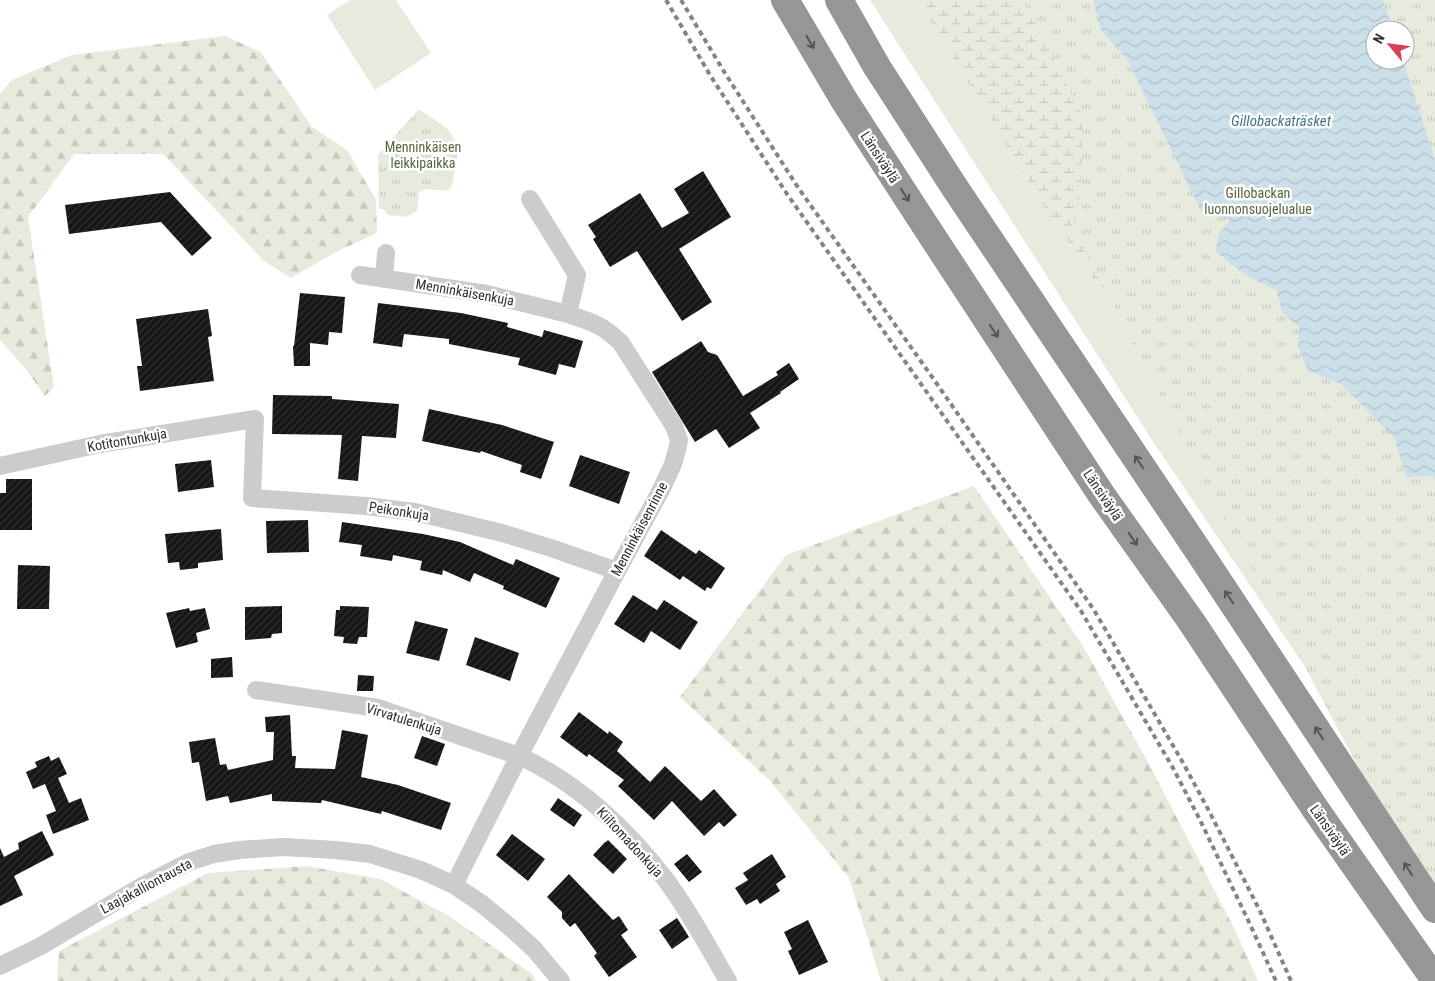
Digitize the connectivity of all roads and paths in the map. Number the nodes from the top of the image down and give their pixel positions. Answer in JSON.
{"nodes":[{"id":1,"x":785,"y":0,"type":"edge"},
{"id":2,"x":839,"y":0,"type":"edge"},
{"id":3,"x":530,"y":199,"type":"dead end"},
{"id":4,"x":386,"y":253,"type":"dead end"},
{"id":5,"x":360,"y":275,"type":"dead end"},
{"id":6,"x":384,"y":279,"type":"junction"},
{"id":7,"x":568,"y":314,"type":"junction"},
{"id":8,"x":255,"y":419,"type":"joint"},
{"id":9,"x":0,"y":466,"type":"edge"},
{"id":10,"x":617,"y":571,"type":"junction"},
{"id":11,"x":256,"y":690,"type":"dead end"},
{"id":12,"x":519,"y":756,"type":"junction"},
{"id":13,"x":454,"y":885,"type":"junction"},
{"id":14,"x":1435,"y":909,"type":"edge"},
{"id":15,"x":0,"y":966,"type":"edge"},
{"id":16,"x":1435,"y":980,"type":"edge"},
{"id":17,"x":561,"y":981,"type":"edge"},
{"id":18,"x":728,"y":981,"type":"edge"}],
"edges":[{"from":1,"to":16,"type":"highway","name":"Länsiväylä","one_way":true},
{"from":14,"to":2,"type":"highway","one_way":true},
{"from":3,"to":7,"type":"street"},
{"from":4,"to":6,"type":"street"},
{"from":5,"to":6,"type":"street","name":"Menninkäisenkuja"},
{"from":6,"to":7,"type":"street","name":"Menninkäisenkuja"},
{"from":7,"to":10,"type":"street","name":"Menninkäisenrinne"},
{"from":8,"to":9,"type":"street","name":"Kotitontunkuja"},
{"from":8,"to":10,"type":"street","name":"Peikonkuja"},
{"from":10,"to":12,"type":"street","name":"Menninkäisenrinne"},
{"from":11,"to":12,"type":"street","name":"Virvatulenkuja"},
{"from":12,"to":13,"type":"street","name":"Menninkäisenrinne"},
{"from":12,"to":18,"type":"street","name":"Kiiltomadonkuja"},
{"from":13,"to":15,"type":"street","name":"Laajakalliontausta"},
{"from":13,"to":17,"type":"street","name":"Laajakalliontausta"}]}
